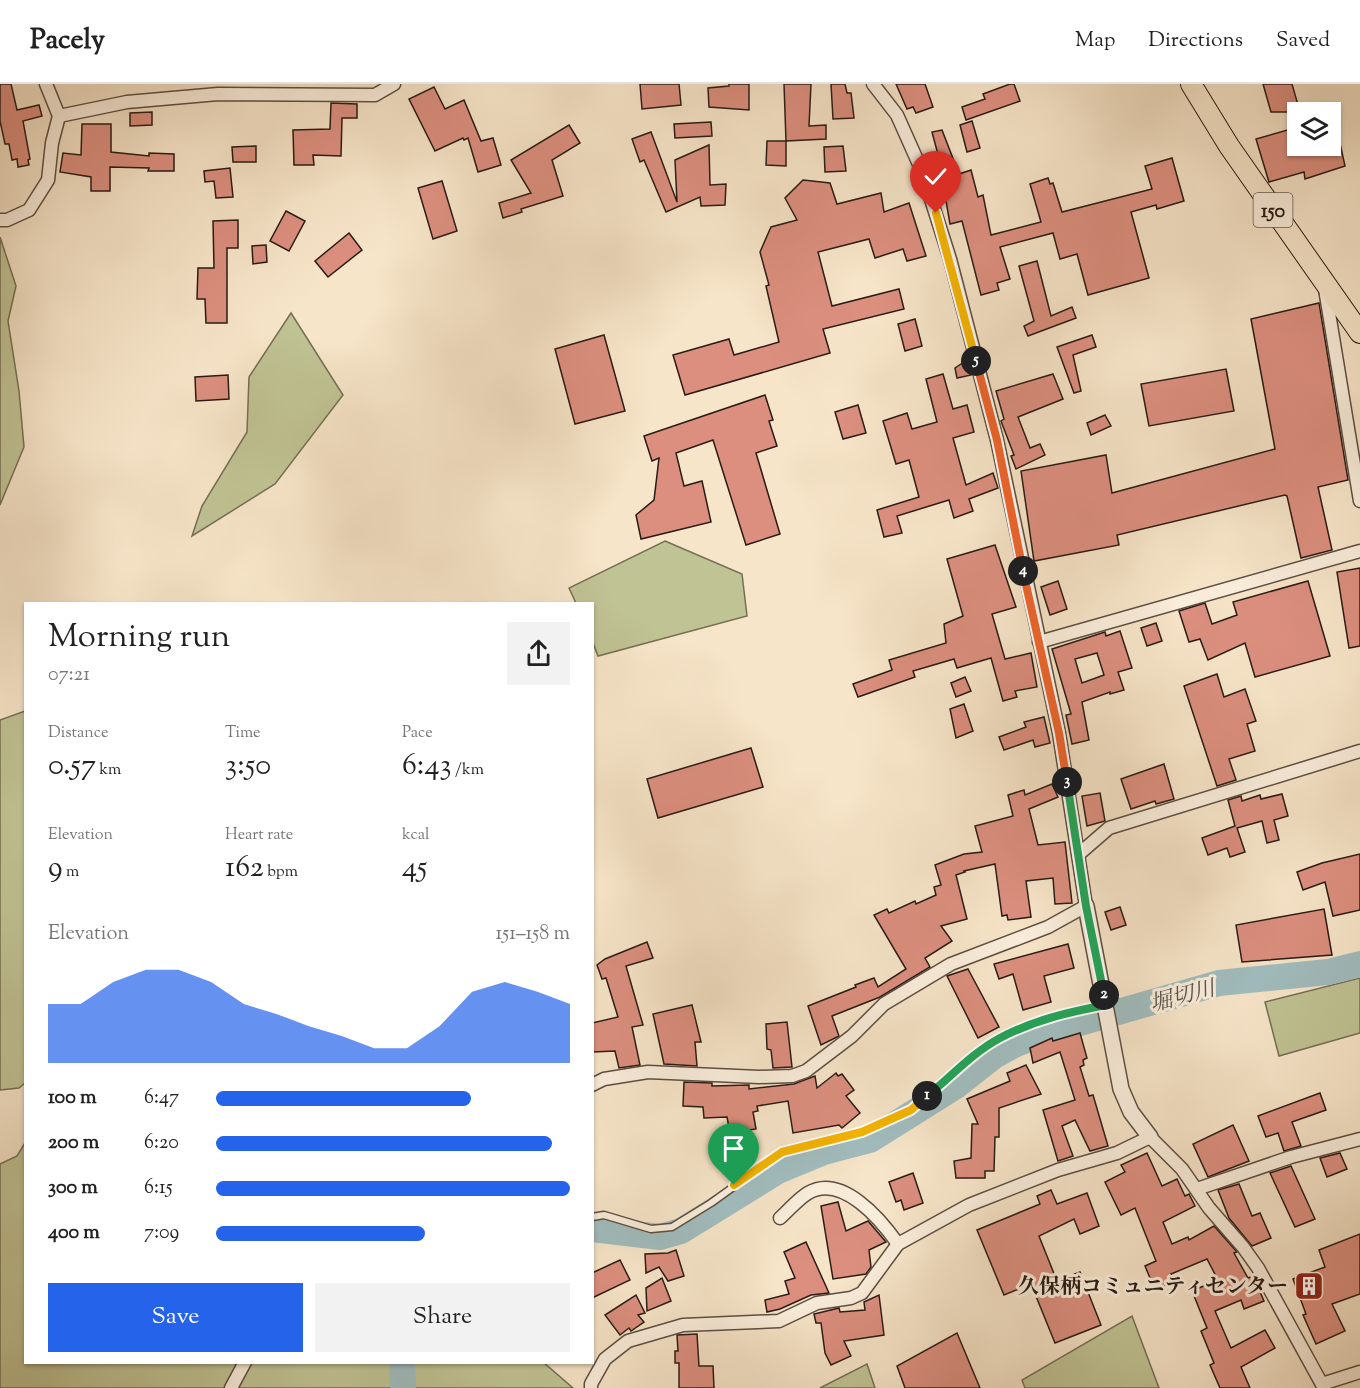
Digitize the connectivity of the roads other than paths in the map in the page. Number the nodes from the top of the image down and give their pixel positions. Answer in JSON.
{"nodes":[{"id":1,"x":46,"y":84,"type":"edge"},
{"id":2,"x":394,"y":84,"type":"edge"},
{"id":3,"x":873,"y":84,"type":"edge"},
{"id":4,"x":1191,"y":84,"type":"edge"},
{"id":5,"x":374,"y":89,"type":"edge"},
{"id":6,"x":59,"y":116,"type":"junction"},
{"id":7,"x":0,"y":220,"type":"edge"},
{"id":8,"x":1324,"y":283,"type":"junction"},
{"id":9,"x":1360,"y":333,"type":"edge"},
{"id":10,"x":1360,"y":501,"type":"edge"},
{"id":11,"x":1360,"y":551,"type":"edge"},
{"id":12,"x":1039,"y":642,"type":"junction"},
{"id":13,"x":1360,"y":751,"type":"edge"},
{"id":14,"x":1079,"y":854,"type":"junction"},
{"id":15,"x":1086,"y":906,"type":"junction"},
{"id":16,"x":1106,"y":1005,"type":"junction"},
{"id":17,"x":594,"y":1084,"type":"edge"},
{"id":18,"x":1150,"y":1137,"type":"junction"},
{"id":19,"x":1360,"y":1139,"type":"edge"},
{"id":20,"x":1197,"y":1189,"type":"junction"},
{"id":21,"x":594,"y":1217,"type":"edge"},
{"id":22,"x":780,"y":1218,"type":"dead end"},
{"id":23,"x":898,"y":1244,"type":"junction"},
{"id":24,"x":244,"y":1364,"type":"edge"},
{"id":25,"x":1360,"y":1372,"type":"edge"},
{"id":26,"x":1323,"y":1386,"type":"edge"},
{"id":27,"x":231,"y":1388,"type":"edge"},
{"id":28,"x":591,"y":1388,"type":"edge"}],
"edges":[{"from":1,"to":6,"type":"street"},
{"from":2,"to":5,"type":"street"},
{"from":3,"to":12,"type":"street"},
{"from":4,"to":8,"type":"highway","number":"150"},
{"from":5,"to":6,"type":"street"},
{"from":6,"to":7,"type":"street"},
{"from":8,"to":9,"type":"highway","number":"150"},
{"from":8,"to":10,"type":"street"},
{"from":11,"to":12,"type":"street"},
{"from":12,"to":14,"type":"street"},
{"from":13,"to":14,"type":"street"},
{"from":14,"to":15,"type":"street"},
{"from":15,"to":16,"type":"street"},
{"from":15,"to":17,"type":"street"},
{"from":16,"to":18,"type":"street"},
{"from":16,"to":21,"type":"lane"},
{"from":18,"to":20,"type":"street"},
{"from":18,"to":23,"type":"street"},
{"from":19,"to":20,"type":"street"},
{"from":20,"to":26,"type":"street"},
{"from":22,"to":23,"type":"street"},
{"from":23,"to":28,"type":"street"},
{"from":24,"to":27,"type":"street"},
{"from":25,"to":26,"type":"street"}]}
